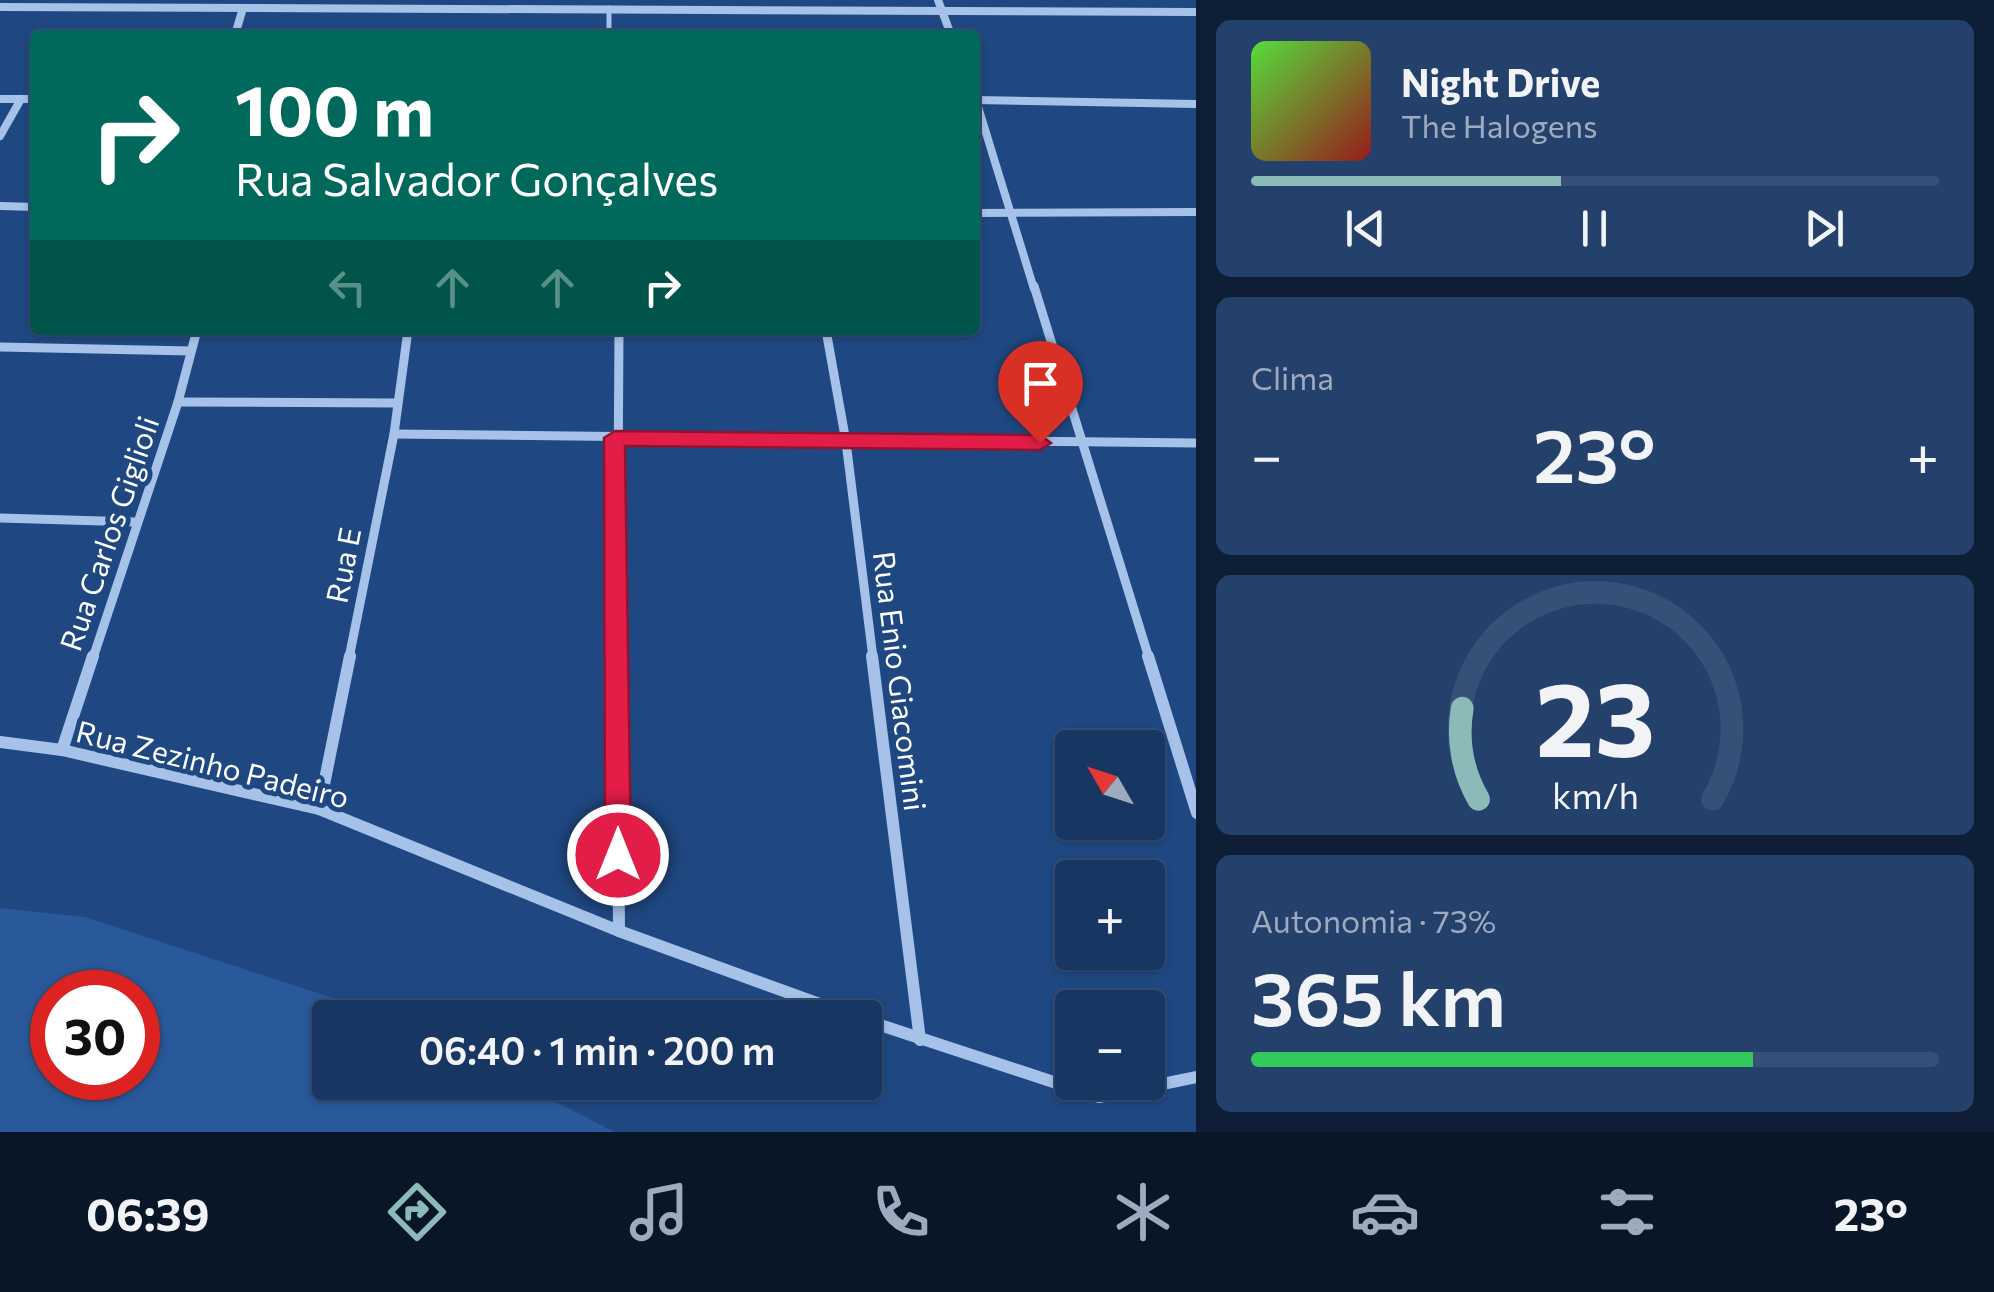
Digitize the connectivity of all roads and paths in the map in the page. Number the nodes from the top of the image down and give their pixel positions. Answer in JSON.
{"nodes":[{"id":1,"x":1100,"y":0,"type":"edge"},
{"id":2,"x":457,"y":3,"type":"edge"},
{"id":3,"x":302,"y":4,"type":"edge"},
{"id":4,"x":609,"y":4,"type":"edge"},
{"id":5,"x":769,"y":4,"type":"edge"},
{"id":6,"x":939,"y":4,"type":"edge"},
{"id":7,"x":0,"y":8,"type":"edge"},
{"id":8,"x":243,"y":8,"type":"junction"},
{"id":9,"x":1106,"y":12,"type":"junction"},
{"id":10,"x":1196,"y":12,"type":"edge"},
{"id":11,"x":236,"y":30,"type":"edge"},
{"id":12,"x":609,"y":30,"type":"edge"},
{"id":13,"x":949,"y":30,"type":"edge"},
{"id":14,"x":0,"y":99,"type":"edge"},
{"id":15,"x":21,"y":99,"type":"junction"},
{"id":16,"x":30,"y":99,"type":"edge"},
{"id":17,"x":980,"y":99,"type":"edge"},
{"id":18,"x":1196,"y":104,"type":"edge"},
{"id":19,"x":980,"y":116,"type":"edge"},
{"id":20,"x":0,"y":136,"type":"edge"},
{"id":21,"x":0,"y":206,"type":"edge"},
{"id":22,"x":30,"y":206,"type":"edge"},
{"id":23,"x":1196,"y":212,"type":"edge"},
{"id":24,"x":980,"y":213,"type":"edge"},
{"id":25,"x":1008,"y":213,"type":"junction"},
{"id":26,"x":196,"y":335,"type":"edge"},
{"id":27,"x":407,"y":335,"type":"edge"},
{"id":28,"x":619,"y":335,"type":"edge"},
{"id":29,"x":827,"y":335,"type":"edge"},
{"id":30,"x":0,"y":347,"type":"edge"},
{"id":31,"x":191,"y":351,"type":"junction"},
{"id":32,"x":178,"y":402,"type":"junction"},
{"id":33,"x":398,"y":403,"type":"junction"},
{"id":34,"x":394,"y":434,"type":"junction"},
{"id":35,"x":615,"y":438,"type":"junction"},
{"id":36,"x":846,"y":442,"type":"junction"},
{"id":37,"x":1196,"y":442,"type":"edge"},
{"id":38,"x":1079,"y":443,"type":"junction"},
{"id":39,"x":0,"y":518,"type":"edge"},
{"id":40,"x":136,"y":522,"type":"junction"},
{"id":41,"x":0,"y":742,"type":"edge"},
{"id":42,"x":62,"y":750,"type":"junction"},
{"id":43,"x":318,"y":808,"type":"junction"},
{"id":44,"x":1196,"y":813,"type":"edge"},
{"id":45,"x":619,"y":931,"type":"junction"},
{"id":46,"x":810,"y":1000,"type":"edge"},
{"id":47,"x":882,"y":1026,"type":"edge"},
{"id":48,"x":920,"y":1040,"type":"junction"},
{"id":49,"x":1196,"y":1077,"type":"edge"}],
"edges":[{"from":1,"to":9,"type":"street"},
{"from":2,"to":3,"type":"street"},
{"from":2,"to":4,"type":"street"},
{"from":3,"to":8,"type":"street"},
{"from":4,"to":5,"type":"street"},
{"from":4,"to":12,"type":"lane"},
{"from":5,"to":6,"type":"street"},
{"from":6,"to":9,"type":"street"},
{"from":6,"to":13,"type":"street"},
{"from":7,"to":8,"type":"street"},
{"from":8,"to":11,"type":"street"},
{"from":9,"to":10,"type":"street"},
{"from":14,"to":15,"type":"street"},
{"from":15,"to":16,"type":"street"},
{"from":15,"to":20,"type":"street"},
{"from":17,"to":18,"type":"street"},
{"from":19,"to":25,"type":"street"},
{"from":21,"to":22,"type":"street"},
{"from":23,"to":25,"type":"street"},
{"from":24,"to":25,"type":"street"},
{"from":25,"to":38,"type":"street"},
{"from":26,"to":31,"type":"street","name":"Rua Carlos Giglioli"},
{"from":27,"to":33,"type":"street","name":"Rua E"},
{"from":28,"to":35,"type":"street"},
{"from":29,"to":36,"type":"street","name":"Rua Enio Giacomini"},
{"from":30,"to":31,"type":"street"},
{"from":31,"to":32,"type":"street","name":"Rua Carlos Giglioli"},
{"from":32,"to":33,"type":"street"},
{"from":32,"to":40,"type":"street","name":"Rua Carlos Giglioli"},
{"from":33,"to":34,"type":"street","name":"Rua E"},
{"from":34,"to":35,"type":"street"},
{"from":34,"to":43,"type":"street","name":"Rua E"},
{"from":35,"to":36,"type":"street"},
{"from":35,"to":45,"type":"street"},
{"from":36,"to":38,"type":"street"},
{"from":36,"to":48,"type":"street","name":"Rua Enio Giacomini"},
{"from":37,"to":38,"type":"street"},
{"from":38,"to":44,"type":"street"},
{"from":39,"to":40,"type":"street"},
{"from":40,"to":42,"type":"street","name":"Rua Carlos Giglioli"},
{"from":41,"to":42,"type":"street","name":"Rua Zezinho Padeiro"},
{"from":42,"to":43,"type":"street","name":"Rua Zezinho Padeiro"},
{"from":43,"to":45,"type":"street","name":"Rua Zezinho Padeiro"},
{"from":45,"to":46,"type":"street","name":"Rua Zezinho Padeiro"},
{"from":47,"to":48,"type":"street","name":"Rua Zezinho Padeiro"},
{"from":48,"to":49,"type":"street","name":"Rua Zezinho Padeiro"}]}
